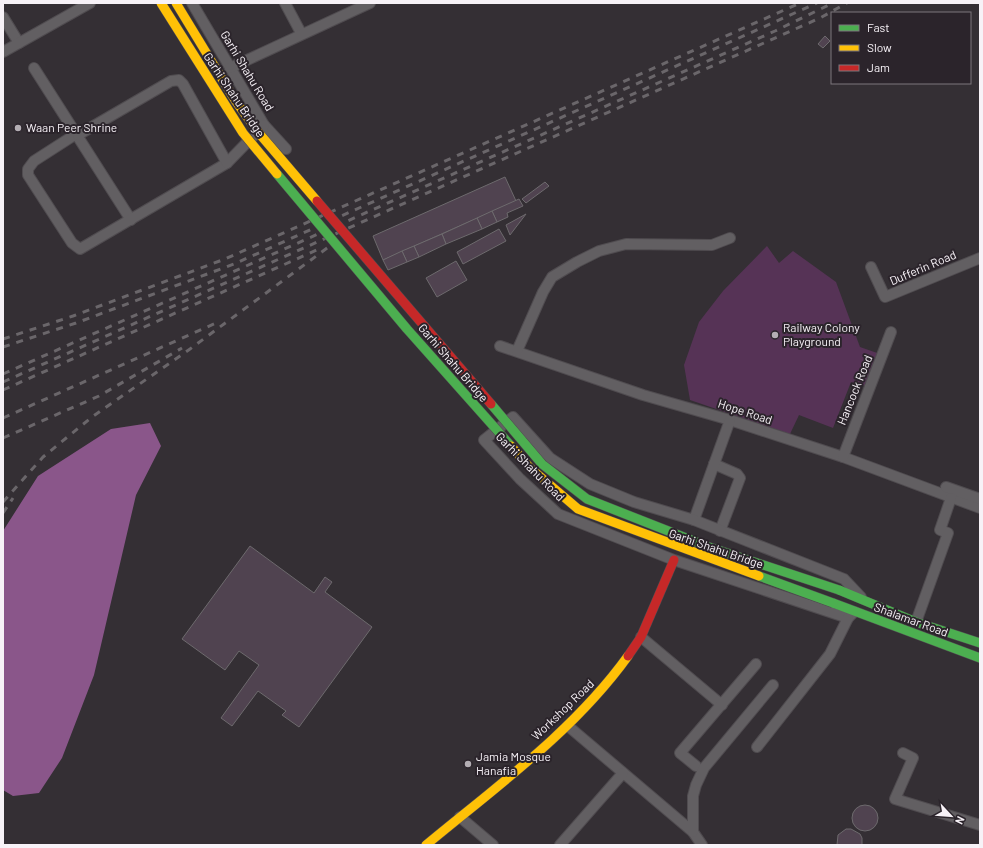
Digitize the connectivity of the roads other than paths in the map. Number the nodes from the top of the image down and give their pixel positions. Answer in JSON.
{"nodes":[{"id":1,"x":90,"y":3,"type":"edge"},
{"id":2,"x":161,"y":3,"type":"edge"},
{"id":3,"x":176,"y":3,"type":"edge"},
{"id":4,"x":192,"y":3,"type":"edge"},
{"id":5,"x":285,"y":3,"type":"edge"},
{"id":6,"x":370,"y":3,"type":"edge"},
{"id":7,"x":3,"y":17,"type":"edge"},
{"id":8,"x":301,"y":34,"type":"junction"},
{"id":9,"x":19,"y":43,"type":"junction"},
{"id":10,"x":3,"y":52,"type":"edge"},
{"id":11,"x":34,"y":68,"type":"dead end"},
{"id":12,"x":230,"y":68,"type":"junction"},
{"id":13,"x":264,"y":125,"type":"junction"},
{"id":14,"x":77,"y":134,"type":"junction"},
{"id":15,"x":286,"y":149,"type":"dead end"},
{"id":16,"x":227,"y":163,"type":"junction"},
{"id":17,"x":131,"y":220,"type":"junction"},
{"id":18,"x":730,"y":238,"type":"dead end"},
{"id":19,"x":980,"y":258,"type":"edge"},
{"id":20,"x":871,"y":267,"type":"dead end"},
{"id":21,"x":891,"y":332,"type":"dead end"},
{"id":22,"x":500,"y":346,"type":"dead end"},
{"id":23,"x":517,"y":352,"type":"junction"},
{"id":24,"x":730,"y":420,"type":"junction"},
{"id":25,"x":843,"y":457,"type":"junction"},
{"id":26,"x":714,"y":464,"type":"junction"},
{"id":27,"x":946,"y":487,"type":"dead end"},
{"id":28,"x":951,"y":498,"type":"junction"},
{"id":29,"x":980,"y":500,"type":"edge"},
{"id":30,"x":980,"y":508,"type":"edge"},
{"id":31,"x":694,"y":520,"type":"junction"},
{"id":32,"x":720,"y":531,"type":"junction"},
{"id":33,"x":674,"y":560,"type":"junction"},
{"id":34,"x":839,"y":590,"type":"joint"},
{"id":35,"x":862,"y":598,"type":"junction"},
{"id":36,"x":833,"y":603,"type":"joint"},
{"id":37,"x":851,"y":615,"type":"junction"},
{"id":38,"x":916,"y":622,"type":"junction"},
{"id":39,"x":641,"y":637,"type":"junction"},
{"id":40,"x":980,"y":643,"type":"edge"},
{"id":41,"x":980,"y":658,"type":"edge"},
{"id":42,"x":756,"y":664,"type":"dead end"},
{"id":43,"x":773,"y":685,"type":"dead end"},
{"id":44,"x":722,"y":705,"type":"junction"},
{"id":45,"x":568,"y":726,"type":"junction"},
{"id":46,"x":757,"y":747,"type":"dead end"},
{"id":47,"x":903,"y":753,"type":"dead end"},
{"id":48,"x":696,"y":766,"type":"dead end"},
{"id":49,"x":623,"y":773,"type":"junction"},
{"id":50,"x":460,"y":817,"type":"junction"},
{"id":51,"x":980,"y":825,"type":"edge"},
{"id":52,"x":694,"y":832,"type":"junction"},
{"id":53,"x":426,"y":845,"type":"edge"},
{"id":54,"x":493,"y":845,"type":"edge"},
{"id":55,"x":560,"y":845,"type":"edge"},
{"id":56,"x":702,"y":845,"type":"edge"}],
"edges":[{"from":1,"to":9,"type":"street"},
{"from":2,"to":36,"type":"main road","name":"Garhi Shahu Bridge","bridge":true},
{"from":3,"to":34,"type":"main road","name":"Garhi Shahu Bridge","bridge":true},
{"from":4,"to":12,"type":"street","name":"Garhi Shahu Road"},
{"from":5,"to":8,"type":"street"},
{"from":6,"to":8,"type":"street"},
{"from":7,"to":9,"type":"street"},
{"from":8,"to":12,"type":"street"},
{"from":9,"to":10,"type":"street"},
{"from":11,"to":14,"type":"street"},
{"from":12,"to":13,"type":"street","name":"Garhi Shahu Road"},
{"from":13,"to":15,"type":"street","name":"Garhi Shahu Road"},
{"from":13,"to":16,"type":"street"},
{"from":14,"to":16,"type":"street"},
{"from":14,"to":17,"type":"street"},
{"from":14,"to":17,"type":"street"},
{"from":16,"to":17,"type":"street"},
{"from":18,"to":23,"type":"street"},
{"from":19,"to":20,"type":"street","name":"Dufferin Road"},
{"from":21,"to":25,"type":"street","name":"Hancock Road"},
{"from":22,"to":23,"type":"street","name":"Hope Road"},
{"from":23,"to":24,"type":"street","name":"Hope Road"},
{"from":24,"to":25,"type":"street","name":"Hope Road"},
{"from":24,"to":26,"type":"street"},
{"from":25,"to":28,"type":"street","name":"Hope Road"},
{"from":26,"to":31,"type":"street"},
{"from":26,"to":32,"type":"street"},
{"from":27,"to":29,"type":"street"},
{"from":28,"to":30,"type":"street","name":"Hope Road"},
{"from":28,"to":38,"type":"street"},
{"from":31,"to":32,"type":"street","name":"Garhi Shahu Road"},
{"from":31,"to":33,"type":"street","name":"Garhi Shahu Road"},
{"from":32,"to":35,"type":"street","name":"Garhi Shahu Road"},
{"from":33,"to":37,"type":"street","name":"Garhi Shahu Road"},
{"from":33,"to":39,"type":"main road","name":"Workshop Road"},
{"from":34,"to":35,"type":"main road","name":"Shalamar Road"},
{"from":35,"to":38,"type":"main road","name":"Shalamar Road"},
{"from":36,"to":37,"type":"main road","name":"Shalamar Road"},
{"from":37,"to":41,"type":"main road","name":"Shalamar Road"},
{"from":37,"to":46,"type":"street"},
{"from":38,"to":40,"type":"main road","name":"Shalamar Road"},
{"from":39,"to":44,"type":"street"},
{"from":39,"to":45,"type":"main road","name":"Workshop Road"},
{"from":42,"to":44,"type":"street"},
{"from":43,"to":52,"type":"street"},
{"from":44,"to":48,"type":"street"},
{"from":45,"to":49,"type":"street"},
{"from":45,"to":50,"type":"main road","name":"Workshop Road"},
{"from":47,"to":51,"type":"street"},
{"from":49,"to":52,"type":"street"},
{"from":49,"to":55,"type":"street"},
{"from":50,"to":53,"type":"main road","name":"Workshop Road"},
{"from":50,"to":54,"type":"street"},
{"from":52,"to":56,"type":"street"}]}
